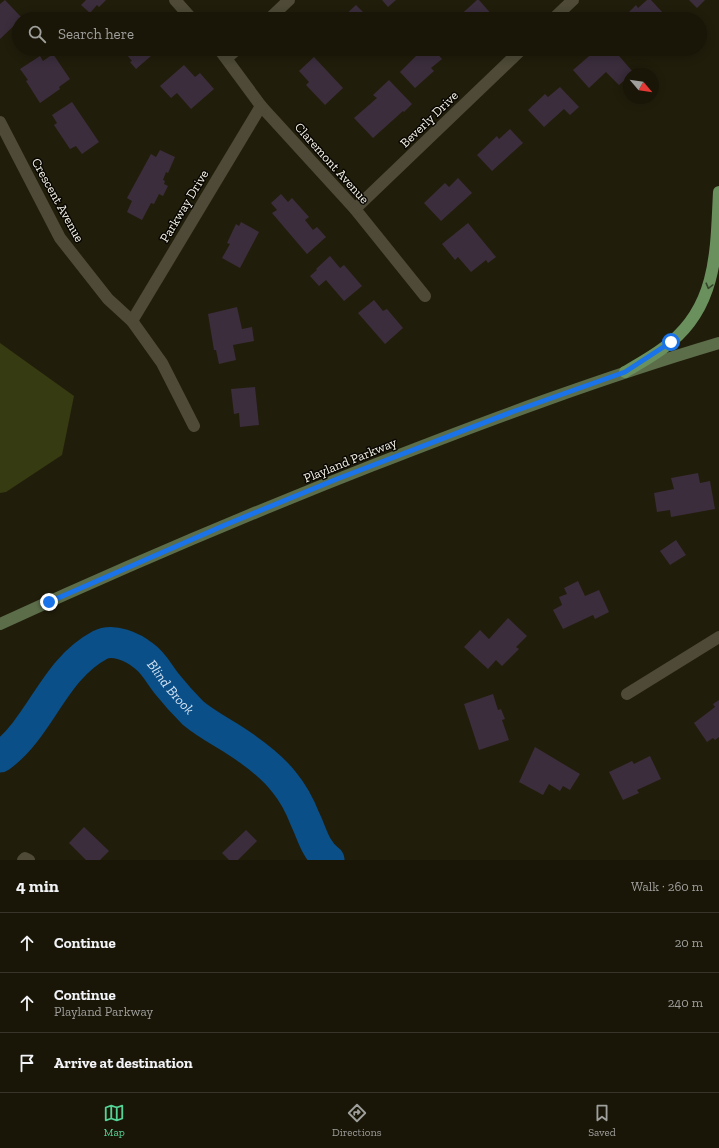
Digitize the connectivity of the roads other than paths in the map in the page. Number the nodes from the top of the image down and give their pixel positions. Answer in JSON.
{"nodes":[{"id":1,"x":175,"y":0,"type":"edge"},
{"id":2,"x":289,"y":0,"type":"edge"},
{"id":3,"x":573,"y":0,"type":"edge"},
{"id":4,"x":186,"y":12,"type":"edge"},
{"id":5,"x":276,"y":12,"type":"edge"},
{"id":6,"x":560,"y":12,"type":"edge"},
{"id":7,"x":224,"y":56,"type":"edge"},
{"id":8,"x":515,"y":56,"type":"edge"},
{"id":9,"x":261,"y":106,"type":"junction"},
{"id":10,"x":0,"y":122,"type":"edge"},
{"id":11,"x":719,"y":192,"type":"edge"},
{"id":12,"x":355,"y":209,"type":"junction"},
{"id":13,"x":425,"y":296,"type":"dead end"},
{"id":14,"x":132,"y":321,"type":"junction"},
{"id":15,"x":719,"y":343,"type":"edge"},
{"id":16,"x":625,"y":372,"type":"junction"},
{"id":17,"x":194,"y":426,"type":"dead end"},
{"id":18,"x":0,"y":624,"type":"edge"},
{"id":19,"x":719,"y":637,"type":"edge"},
{"id":20,"x":627,"y":694,"type":"dead end"}],
"edges":[{"from":1,"to":4,"type":"street"},
{"from":2,"to":5,"type":"street"},
{"from":3,"to":6,"type":"street"},
{"from":7,"to":9,"type":"street","name":"Claremont Avenue"},
{"from":8,"to":12,"type":"street","name":"Beverly Drive"},
{"from":9,"to":12,"type":"street","name":"Claremont Avenue"},
{"from":9,"to":14,"type":"street","name":"Parkway Drive"},
{"from":10,"to":14,"type":"street","name":"Crescent Avenue"},
{"from":11,"to":16,"type":"main road","one_way":true},
{"from":12,"to":13,"type":"street","name":"Claremont Avenue"},
{"from":14,"to":17,"type":"street","name":"Crescent Avenue"},
{"from":15,"to":16,"type":"main road","name":"Playland Parkway"},
{"from":16,"to":18,"type":"main road","name":"Playland Parkway"},
{"from":19,"to":20,"type":"street"}]}
